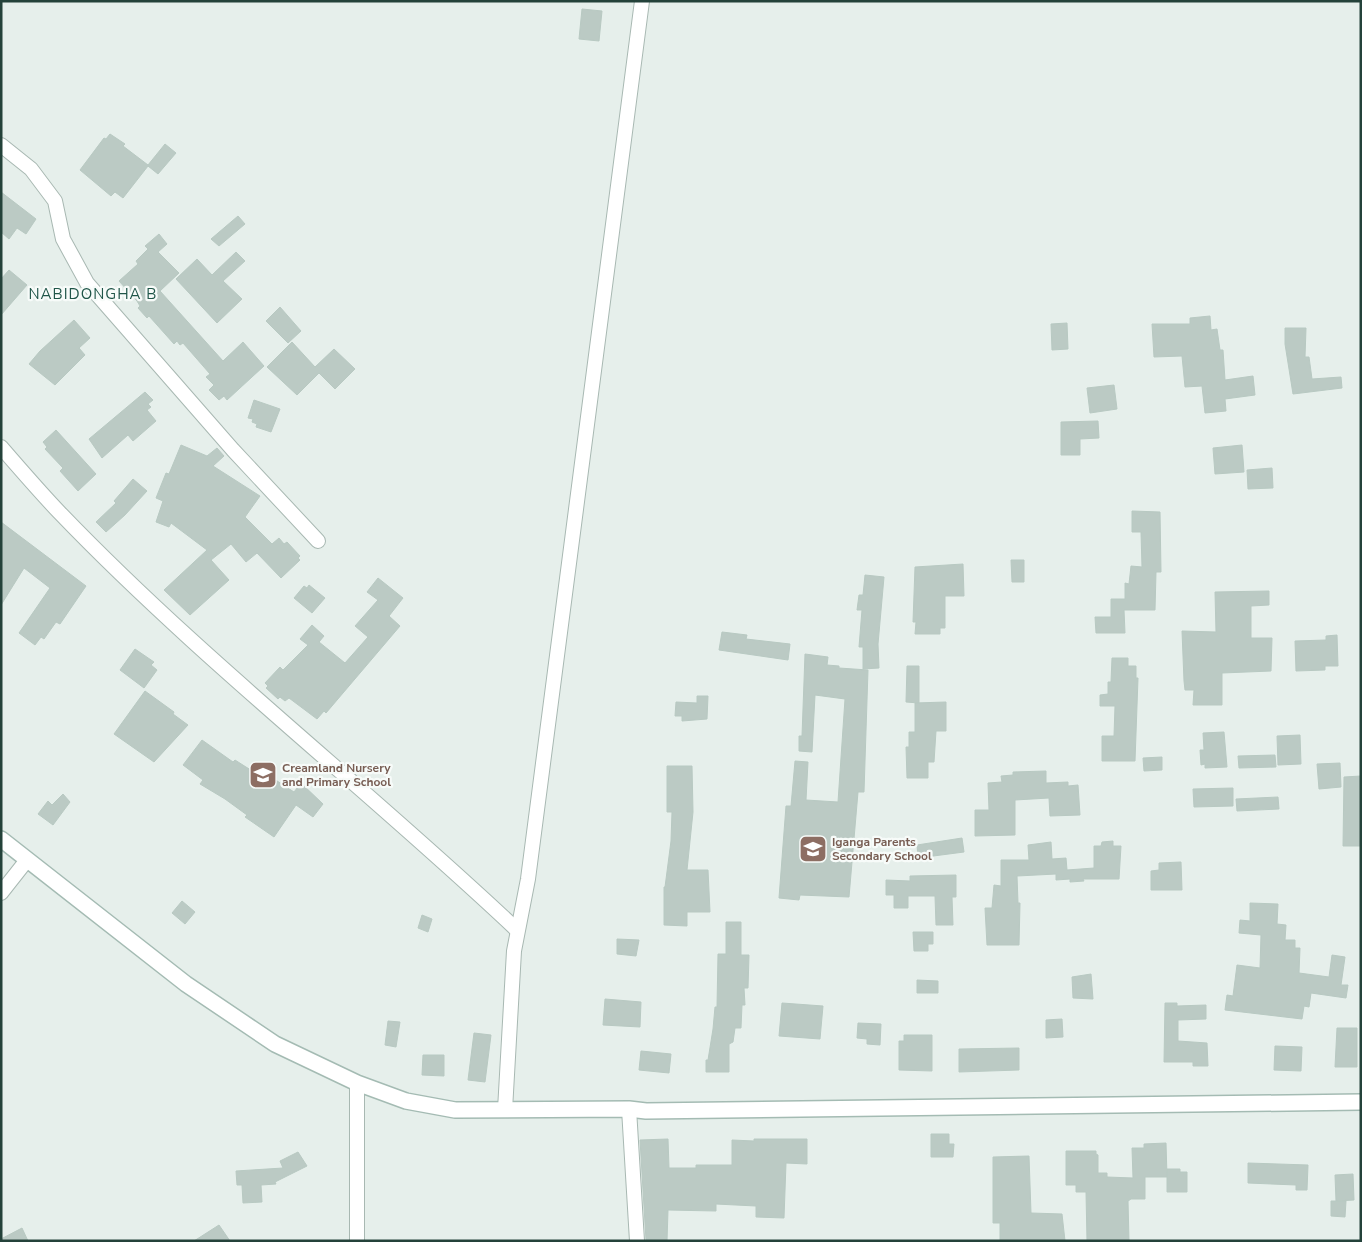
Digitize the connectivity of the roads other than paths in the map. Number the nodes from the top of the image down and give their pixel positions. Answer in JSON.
{"nodes":[{"id":1,"x":642,"y":1,"type":"edge"},
{"id":2,"x":1,"y":145,"type":"edge"},
{"id":3,"x":1,"y":447,"type":"edge"},
{"id":4,"x":318,"y":541,"type":"dead end"},
{"id":5,"x":1,"y":839,"type":"edge"},
{"id":6,"x":27,"y":860,"type":"junction"},
{"id":7,"x":1,"y":893,"type":"edge"},
{"id":8,"x":516,"y":930,"type":"junction"},
{"id":9,"x":357,"y":1084,"type":"junction"},
{"id":10,"x":1361,"y":1102,"type":"edge"},
{"id":11,"x":629,"y":1109,"type":"junction"},
{"id":12,"x":505,"y":1110,"type":"junction"},
{"id":13,"x":357,"y":1241,"type":"edge"},
{"id":14,"x":637,"y":1241,"type":"edge"}],
"edges":[{"from":1,"to":8,"type":"street"},
{"from":2,"to":4,"type":"street"},
{"from":3,"to":8,"type":"street"},
{"from":5,"to":6,"type":"main road"},
{"from":6,"to":7,"type":"street"},
{"from":6,"to":9,"type":"main road"},
{"from":8,"to":12,"type":"street"},
{"from":9,"to":12,"type":"main road"},
{"from":9,"to":13,"type":"street"},
{"from":10,"to":11,"type":"main road"},
{"from":11,"to":12,"type":"main road"},
{"from":11,"to":14,"type":"street"}]}
